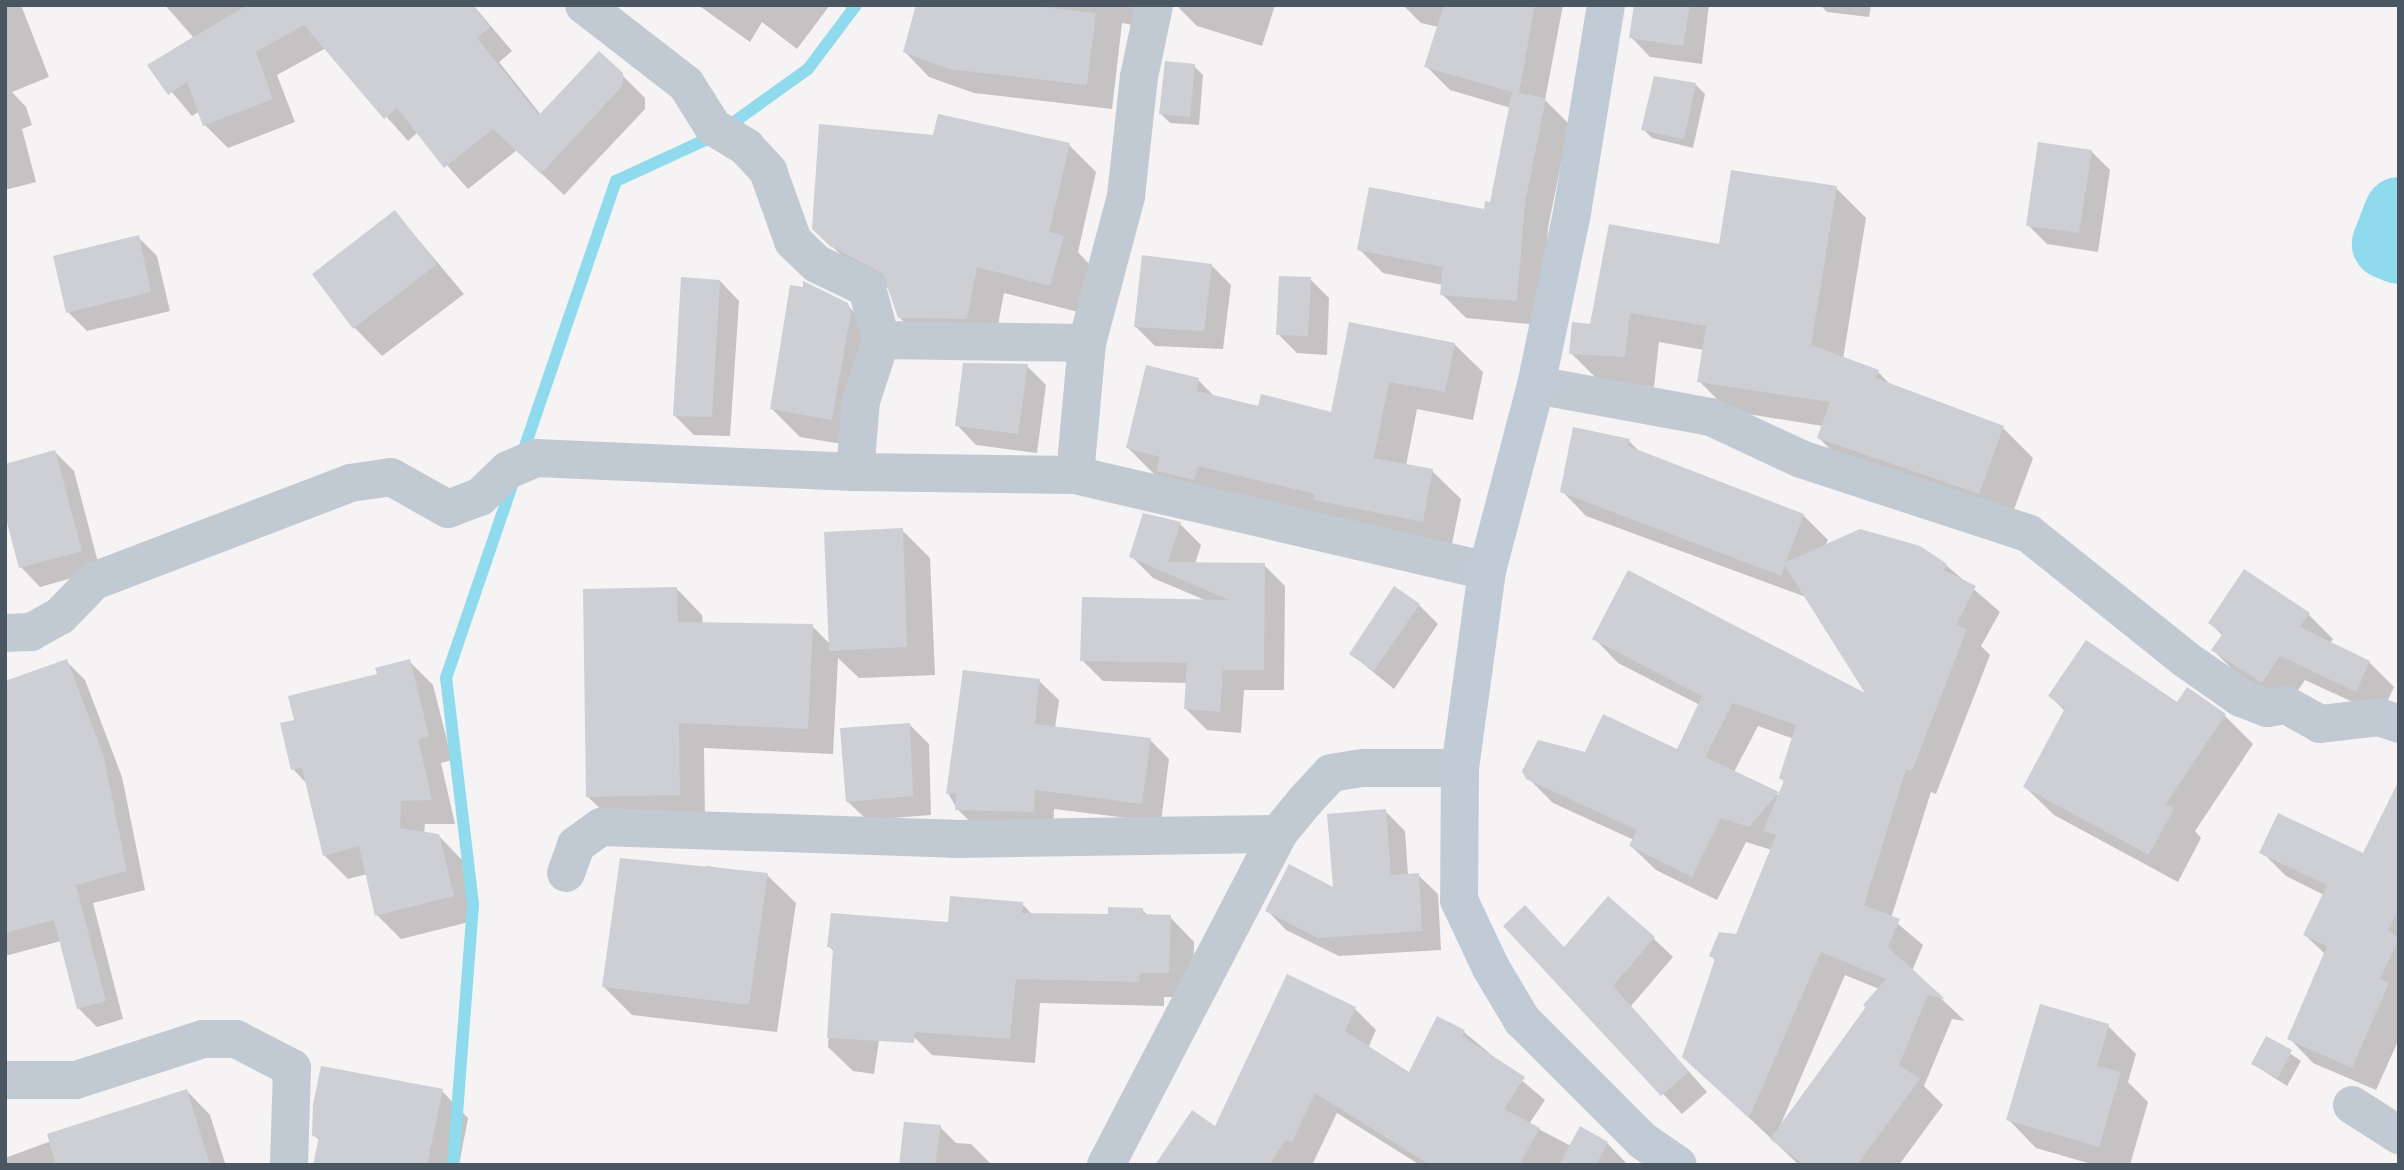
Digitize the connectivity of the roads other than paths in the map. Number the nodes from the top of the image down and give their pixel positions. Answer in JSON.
{"nodes":[{"id":1,"x":584,"y":5,"type":"edge"},
{"id":2,"x":1154,"y":5,"type":"edge"},
{"id":3,"x":1606,"y":5,"type":"edge"},
{"id":4,"x":881,"y":340,"type":"junction"},
{"id":5,"x":1087,"y":343,"type":"junction"},
{"id":6,"x":1536,"y":385,"type":"junction"},
{"id":7,"x":855,"y":472,"type":"junction"},
{"id":8,"x":1075,"y":475,"type":"junction"},
{"id":9,"x":1487,"y":571,"type":"junction"},
{"id":10,"x":5,"y":633,"type":"edge"},
{"id":11,"x":2399,"y":724,"type":"edge"},
{"id":12,"x":1460,"y":768,"type":"junction"},
{"id":13,"x":1278,"y":834,"type":"junction"},
{"id":14,"x":566,"y":873,"type":"dead end"},
{"id":15,"x":5,"y":1080,"type":"edge"},
{"id":16,"x":2352,"y":1105,"type":"dead end"},
{"id":17,"x":2399,"y":1135,"type":"edge"},
{"id":18,"x":289,"y":1165,"type":"edge"},
{"id":19,"x":1105,"y":1165,"type":"edge"},
{"id":20,"x":1678,"y":1165,"type":"edge"}],
"edges":[{"from":1,"to":4,"type":"street"},
{"from":2,"to":5,"type":"street"},
{"from":3,"to":6,"type":"street"},
{"from":4,"to":5,"type":"street"},
{"from":4,"to":7,"type":"street"},
{"from":5,"to":8,"type":"street"},
{"from":6,"to":9,"type":"street"},
{"from":6,"to":11,"type":"street"},
{"from":7,"to":8,"type":"street"},
{"from":7,"to":10,"type":"street"},
{"from":8,"to":9,"type":"street"},
{"from":9,"to":12,"type":"street"},
{"from":12,"to":13,"type":"street"},
{"from":12,"to":20,"type":"street"},
{"from":13,"to":14,"type":"street"},
{"from":13,"to":19,"type":"street"},
{"from":15,"to":18,"type":"street"},
{"from":16,"to":17,"type":"street"}]}
